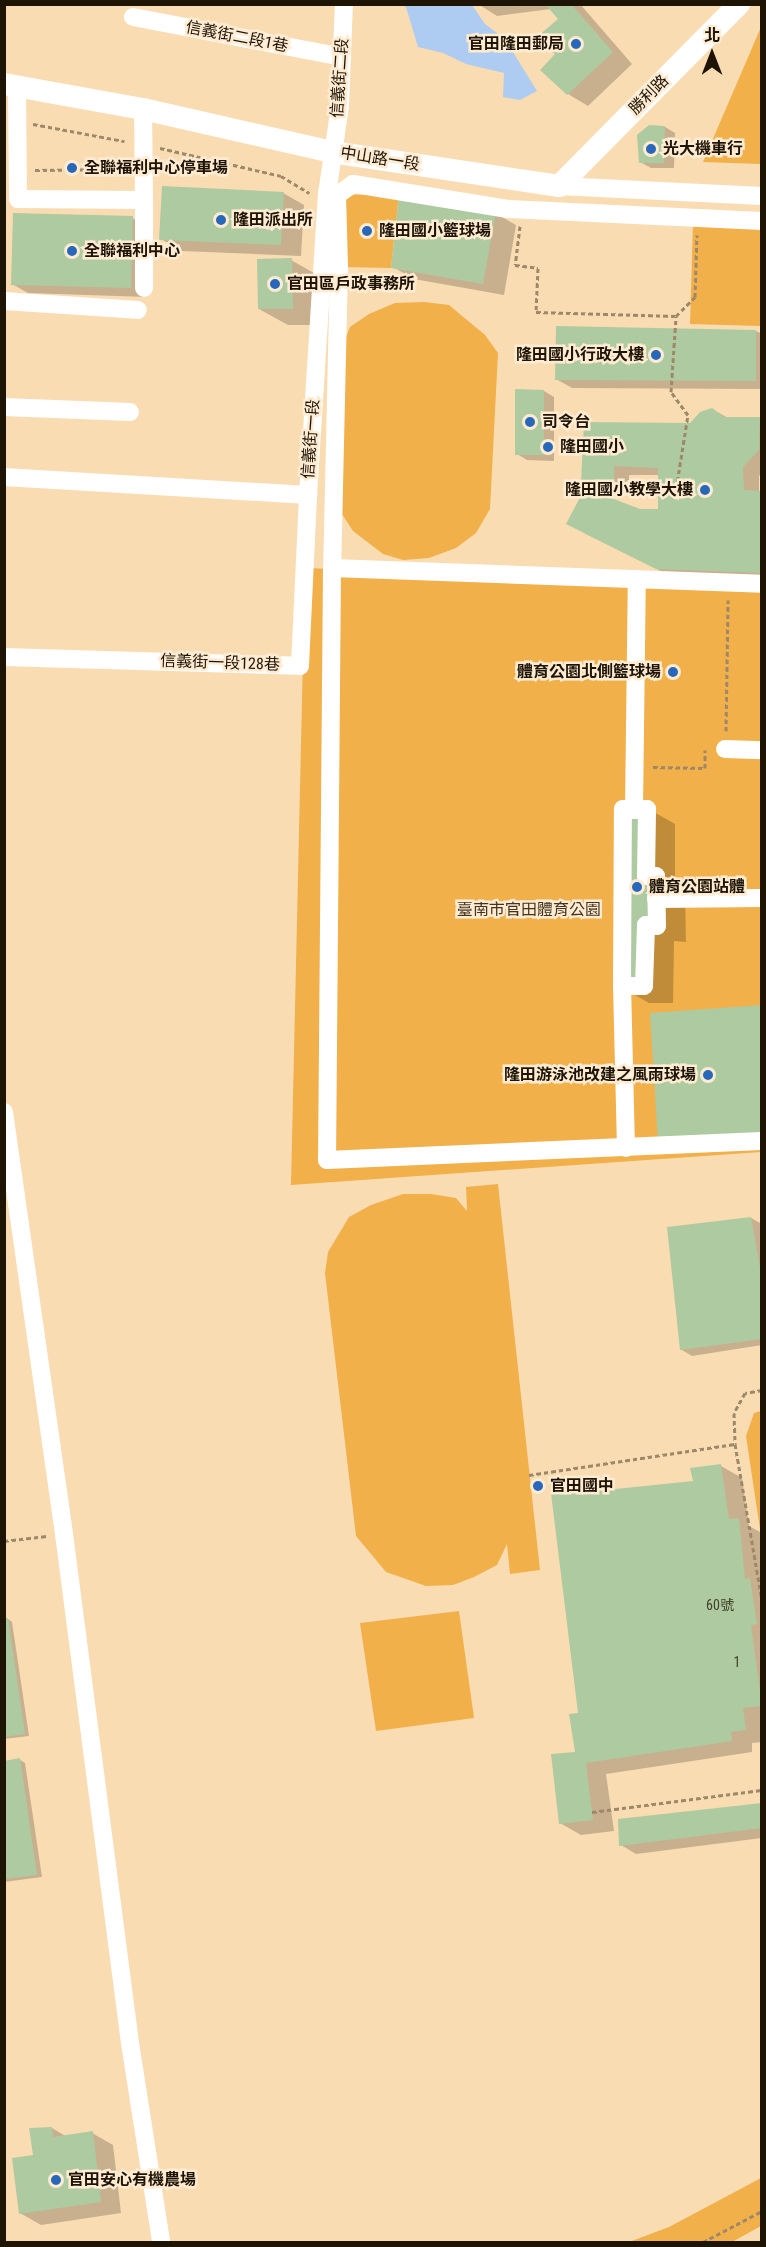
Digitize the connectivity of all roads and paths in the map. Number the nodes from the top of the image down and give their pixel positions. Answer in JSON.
{"nodes":[{"id":1,"x":344,"y":4,"type":"edge"},
{"id":2,"x":739,"y":4,"type":"edge"},
{"id":3,"x":133,"y":17,"type":"dead end"},
{"id":4,"x":342,"y":57,"type":"junction"},
{"id":5,"x":11,"y":85,"type":"edge"},
{"id":6,"x":143,"y":109,"type":"junction"},
{"id":7,"x":17,"y":122,"type":"junction"},
{"id":8,"x":143,"y":144,"type":"junction"},
{"id":9,"x":332,"y":152,"type":"junction"},
{"id":10,"x":144,"y":169,"type":"junction"},
{"id":11,"x":18,"y":170,"type":"junction"},
{"id":12,"x":559,"y":186,"type":"junction"},
{"id":13,"x":309,"y":193,"type":"dead end"},
{"id":14,"x":762,"y":196,"type":"edge"},
{"id":15,"x":144,"y":200,"type":"junction"},
{"id":16,"x":523,"y":209,"type":"junction"},
{"id":17,"x":698,"y":218,"type":"junction"},
{"id":18,"x":762,"y":220,"type":"edge"},
{"id":19,"x":144,"y":288,"type":"dead end"},
{"id":20,"x":4,"y":301,"type":"edge"},
{"id":21,"x":138,"y":310,"type":"dead end"},
{"id":22,"x":676,"y":316,"type":"junction"},
{"id":23,"x":4,"y":407,"type":"edge"},
{"id":24,"x":130,"y":412,"type":"dead end"},
{"id":25,"x":4,"y":477,"type":"edge"},
{"id":26,"x":308,"y":495,"type":"junction"},
{"id":27,"x":675,"y":496,"type":"dead end"},
{"id":28,"x":332,"y":568,"type":"junction"},
{"id":29,"x":637,"y":579,"type":"junction"},
{"id":30,"x":728,"y":583,"type":"junction"},
{"id":31,"x":762,"y":584,"type":"edge"},
{"id":32,"x":4,"y":657,"type":"edge"},
{"id":33,"x":725,"y":749,"type":"junction"},
{"id":34,"x":762,"y":750,"type":"edge"},
{"id":35,"x":635,"y":767,"type":"junction"},
{"id":36,"x":634,"y":810,"type":"junction"},
{"id":37,"x":762,"y":898,"type":"edge"},
{"id":38,"x":656,"y":899,"type":"junction"},
{"id":39,"x":622,"y":987,"type":"junction"},
{"id":40,"x":4,"y":1112,"type":"edge"},
{"id":41,"x":762,"y":1141,"type":"edge"},
{"id":42,"x":626,"y":1148,"type":"junction"},
{"id":43,"x":762,"y":1390,"type":"edge"},
{"id":44,"x":735,"y":1444,"type":"junction"},
{"id":45,"x":529,"y":1475,"type":"dead end"},
{"id":46,"x":64,"y":1534,"type":"junction"},
{"id":47,"x":4,"y":1541,"type":"edge"},
{"id":48,"x":762,"y":1600,"type":"edge"},
{"id":49,"x":762,"y":1790,"type":"edge"},
{"id":50,"x":592,"y":1812,"type":"dead end"},
{"id":51,"x":762,"y":2211,"type":"edge"},
{"id":52,"x":161,"y":2242,"type":"edge"},
{"id":53,"x":703,"y":2242,"type":"edge"}],
"edges":[{"from":1,"to":4,"type":"street","name":"信義街二段"},
{"from":2,"to":12,"type":"main road","name":"勝利路"},
{"from":3,"to":4,"type":"street","name":"信義街二段1巷"},
{"from":4,"to":9,"type":"street","name":"信義街二段"},
{"from":5,"to":6,"type":"main road","name":"中山路一段"},
{"from":5,"to":7,"type":"street"},
{"from":6,"to":8,"type":"street"},
{"from":6,"to":9,"type":"main road","name":"中山路一段"},
{"from":7,"to":8,"type":"path"},
{"from":7,"to":11,"type":"street"},
{"from":8,"to":10,"type":"street"},
{"from":8,"to":13,"type":"path"},
{"from":9,"to":12,"type":"main road","name":"中山路一段"},
{"from":9,"to":26,"type":"street","name":"信義街一段"},
{"from":10,"to":11,"type":"path"},
{"from":10,"to":15,"type":"street"},
{"from":11,"to":15,"type":"street"},
{"from":12,"to":14,"type":"street","name":"中山路一段"},
{"from":15,"to":19,"type":"street"},
{"from":16,"to":17,"type":"street"},
{"from":16,"to":22,"type":"path"},
{"from":16,"to":28,"type":"street"},
{"from":17,"to":18,"type":"street"},
{"from":17,"to":22,"type":"path"},
{"from":20,"to":21,"type":"street"},
{"from":22,"to":27,"type":"path"},
{"from":23,"to":24,"type":"street"},
{"from":25,"to":26,"type":"street","name":"信義街一段"},
{"from":26,"to":32,"type":"street","name":"信義街一段128巷"},
{"from":28,"to":29,"type":"street"},
{"from":28,"to":42,"type":"street"},
{"from":29,"to":30,"type":"street"},
{"from":29,"to":35,"type":"street"},
{"from":30,"to":31,"type":"street"},
{"from":30,"to":33,"type":"path"},
{"from":33,"to":34,"type":"street"},
{"from":33,"to":35,"type":"path"},
{"from":35,"to":36,"type":"street"},
{"from":36,"to":38,"type":"street"},
{"from":36,"to":39,"type":"street"},
{"from":37,"to":38,"type":"street"},
{"from":38,"to":39,"type":"street"},
{"from":39,"to":42,"type":"street"},
{"from":40,"to":46,"type":"street"},
{"from":41,"to":42,"type":"street"},
{"from":43,"to":44,"type":"path"},
{"from":44,"to":45,"type":"path"},
{"from":44,"to":48,"type":"path"},
{"from":46,"to":47,"type":"path"},
{"from":46,"to":52,"type":"street"},
{"from":49,"to":50,"type":"path"},
{"from":51,"to":53,"type":"path"}]}
